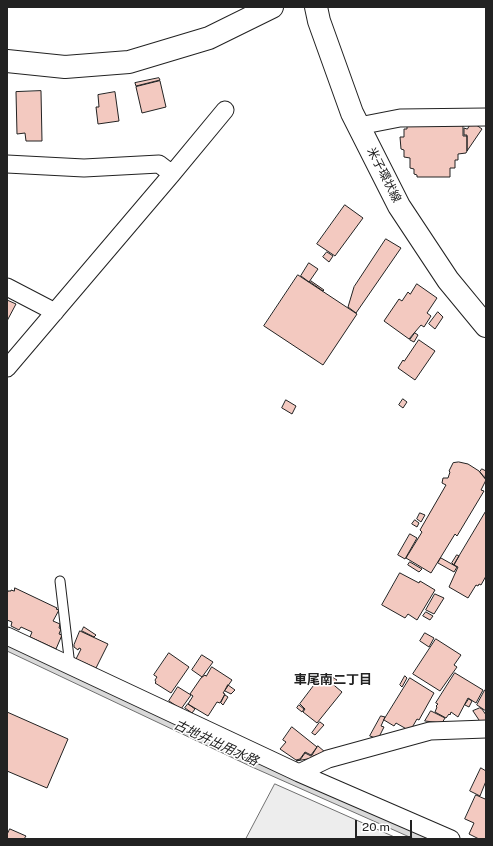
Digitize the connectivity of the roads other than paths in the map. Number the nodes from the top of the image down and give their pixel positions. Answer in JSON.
{"nodes":[{"id":1,"x":272,"y":7,"type":"edge"},
{"id":2,"x":316,"y":7,"type":"edge"},
{"id":3,"x":7,"y":62,"type":"edge"},
{"id":4,"x":225,"y":110,"type":"dead end"},
{"id":5,"x":485,"y":116,"type":"edge"},
{"id":6,"x":359,"y":126,"type":"junction"},
{"id":7,"x":7,"y":164,"type":"edge"},
{"id":8,"x":172,"y":174,"type":"junction"},
{"id":9,"x":7,"y":287,"type":"edge"},
{"id":10,"x":54,"y":312,"type":"junction"},
{"id":11,"x":486,"y":326,"type":"edge"},
{"id":12,"x":7,"y":368,"type":"edge"},
{"id":13,"x":60,"y":581,"type":"dead end"},
{"id":14,"x":7,"y":636,"type":"edge"},
{"id":15,"x":70,"y":666,"type":"junction"},
{"id":16,"x":486,"y":729,"type":"edge"},
{"id":17,"x":299,"y":773,"type":"junction"},
{"id":18,"x":451,"y":839,"type":"edge"}],
"edges":[{"from":1,"to":3,"type":"main road"},
{"from":2,"to":6,"type":"main road","name":"米子環状線"},
{"from":4,"to":8,"type":"street"},
{"from":5,"to":6,"type":"street"},
{"from":6,"to":11,"type":"main road","name":"米子環状線"},
{"from":7,"to":8,"type":"street"},
{"from":8,"to":10,"type":"street"},
{"from":9,"to":10,"type":"street"},
{"from":10,"to":12,"type":"street"},
{"from":13,"to":15,"type":"lane"},
{"from":14,"to":15,"type":"street"},
{"from":15,"to":17,"type":"street"},
{"from":16,"to":17,"type":"street"},
{"from":17,"to":18,"type":"street"}]}
